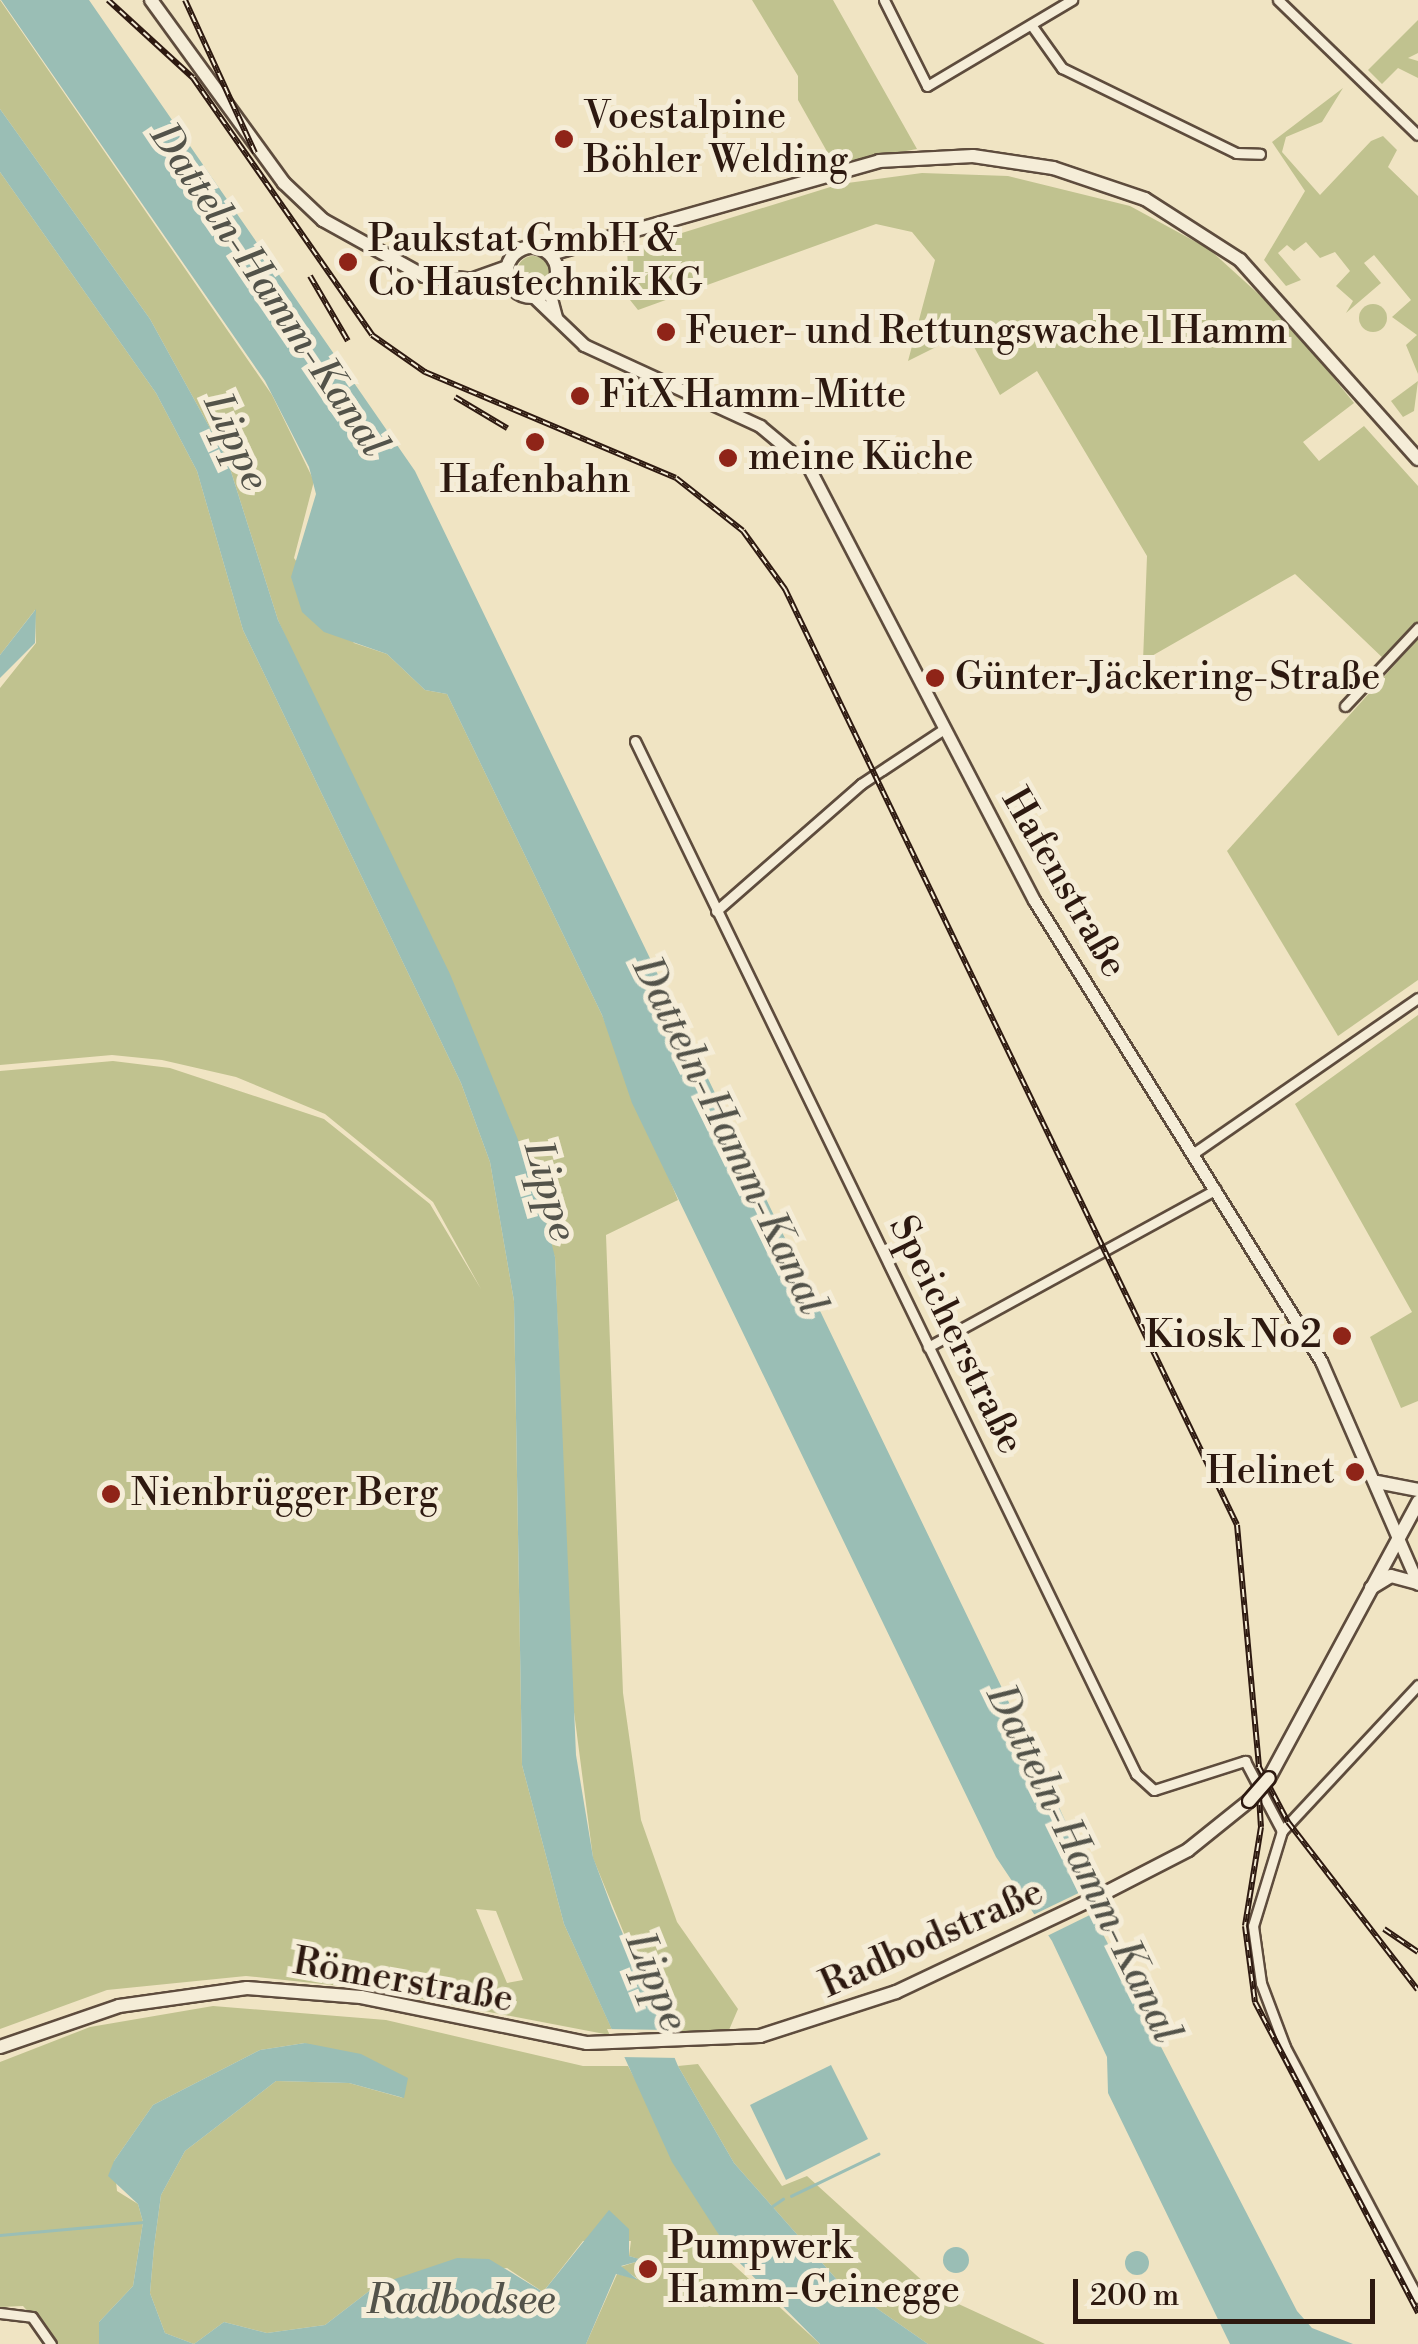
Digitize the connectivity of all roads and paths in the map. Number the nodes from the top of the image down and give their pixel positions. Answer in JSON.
{"nodes":[{"id":1,"x":151,"y":0,"type":"edge"},
{"id":2,"x":884,"y":0,"type":"edge"},
{"id":3,"x":1072,"y":0,"type":"edge"},
{"id":4,"x":1278,"y":0,"type":"edge"},
{"id":5,"x":1032,"y":26,"type":"junction"},
{"id":6,"x":1418,"y":135,"type":"edge"},
{"id":7,"x":1260,"y":154,"type":"dead end"},
{"id":8,"x":554,"y":259,"type":"junction"},
{"id":9,"x":507,"y":267,"type":"junction"},
{"id":10,"x":474,"y":279,"type":"junction"},
{"id":11,"x":509,"y":282,"type":"junction"},
{"id":12,"x":549,"y":292,"type":"junction"},
{"id":13,"x":534,"y":298,"type":"junction"},
{"id":14,"x":556,"y":318,"type":"junction"},
{"id":15,"x":1412,"y":441,"type":"edge"},
{"id":16,"x":1418,"y":459,"type":"edge"},
{"id":17,"x":1418,"y":628,"type":"edge"},
{"id":18,"x":1345,"y":706,"type":"dead end"},
{"id":19,"x":944,"y":729,"type":"junction"},
{"id":20,"x":635,"y":741,"type":"dead end"},
{"id":21,"x":716,"y":911,"type":"junction"},
{"id":22,"x":1418,"y":998,"type":"edge"},
{"id":23,"x":1194,"y":1153,"type":"junction"},
{"id":24,"x":1216,"y":1189,"type":"junction"},
{"id":25,"x":928,"y":1347,"type":"junction"},
{"id":26,"x":1377,"y":1482,"type":"junction"},
{"id":27,"x":1418,"y":1490,"type":"edge"},
{"id":28,"x":1418,"y":1502,"type":"edge"},
{"id":29,"x":1397,"y":1530,"type":"junction"},
{"id":30,"x":1418,"y":1583,"type":"edge"},
{"id":31,"x":1366,"y":1593,"type":"junction"},
{"id":32,"x":1418,"y":1685,"type":"edge"},
{"id":33,"x":1282,"y":1831,"type":"junction"},
{"id":34,"x":684,"y":2046,"type":"joint"},
{"id":35,"x":0,"y":2048,"type":"edge"},
{"id":36,"x":1418,"y":2298,"type":"edge"},
{"id":37,"x":0,"y":2313,"type":"edge"},
{"id":38,"x":51,"y":2344,"type":"edge"}],
"edges":[{"from":1,"to":10,"type":"main road"},
{"from":2,"to":5,"type":"street"},
{"from":3,"to":5,"type":"street"},
{"from":4,"to":6,"type":"street"},
{"from":5,"to":7,"type":"street"},
{"from":8,"to":9,"type":"main road"},
{"from":8,"to":12,"type":"main road"},
{"from":8,"to":15,"type":"main road"},
{"from":9,"to":10,"type":"main road"},
{"from":9,"to":11,"type":"main road"},
{"from":10,"to":11,"type":"main road"},
{"from":11,"to":13,"type":"main road"},
{"from":12,"to":13,"type":"main road"},
{"from":12,"to":14,"type":"street"},
{"from":13,"to":14,"type":"street","name":"Hafenstraße"},
{"from":14,"to":19,"type":"street","name":"Hafenstraße"},
{"from":15,"to":16,"type":"main road"},
{"from":17,"to":18,"type":"street"},
{"from":19,"to":21,"type":"street"},
{"from":19,"to":23,"type":"street","name":"Hafenstraße"},
{"from":20,"to":21,"type":"street","name":"Speicherstraße"},
{"from":21,"to":25,"type":"street","name":"Speicherstraße"},
{"from":22,"to":23,"type":"street"},
{"from":23,"to":24,"type":"street","name":"Hafenstraße"},
{"from":24,"to":25,"type":"street"},
{"from":24,"to":26,"type":"street","name":"Hafenstraße"},
{"from":25,"to":33,"type":"street","name":"Speicherstraße"},
{"from":26,"to":27,"type":"main road"},
{"from":26,"to":29,"type":"street","name":"Hafenstraße"},
{"from":28,"to":29,"type":"main road","name":"Radbodstraße"},
{"from":29,"to":30,"type":"street","name":"Hafenstraße"},
{"from":29,"to":31,"type":"main road","name":"Radbodstraße"},
{"from":30,"to":31,"type":"main road"},
{"from":31,"to":34,"type":"main road","name":"Radbodstraße","bridge":true},
{"from":32,"to":33,"type":"street"},
{"from":33,"to":36,"type":"street"},
{"from":34,"to":35,"type":"main road","name":"Römerstraße"},
{"from":37,"to":38,"type":"street"}]}
